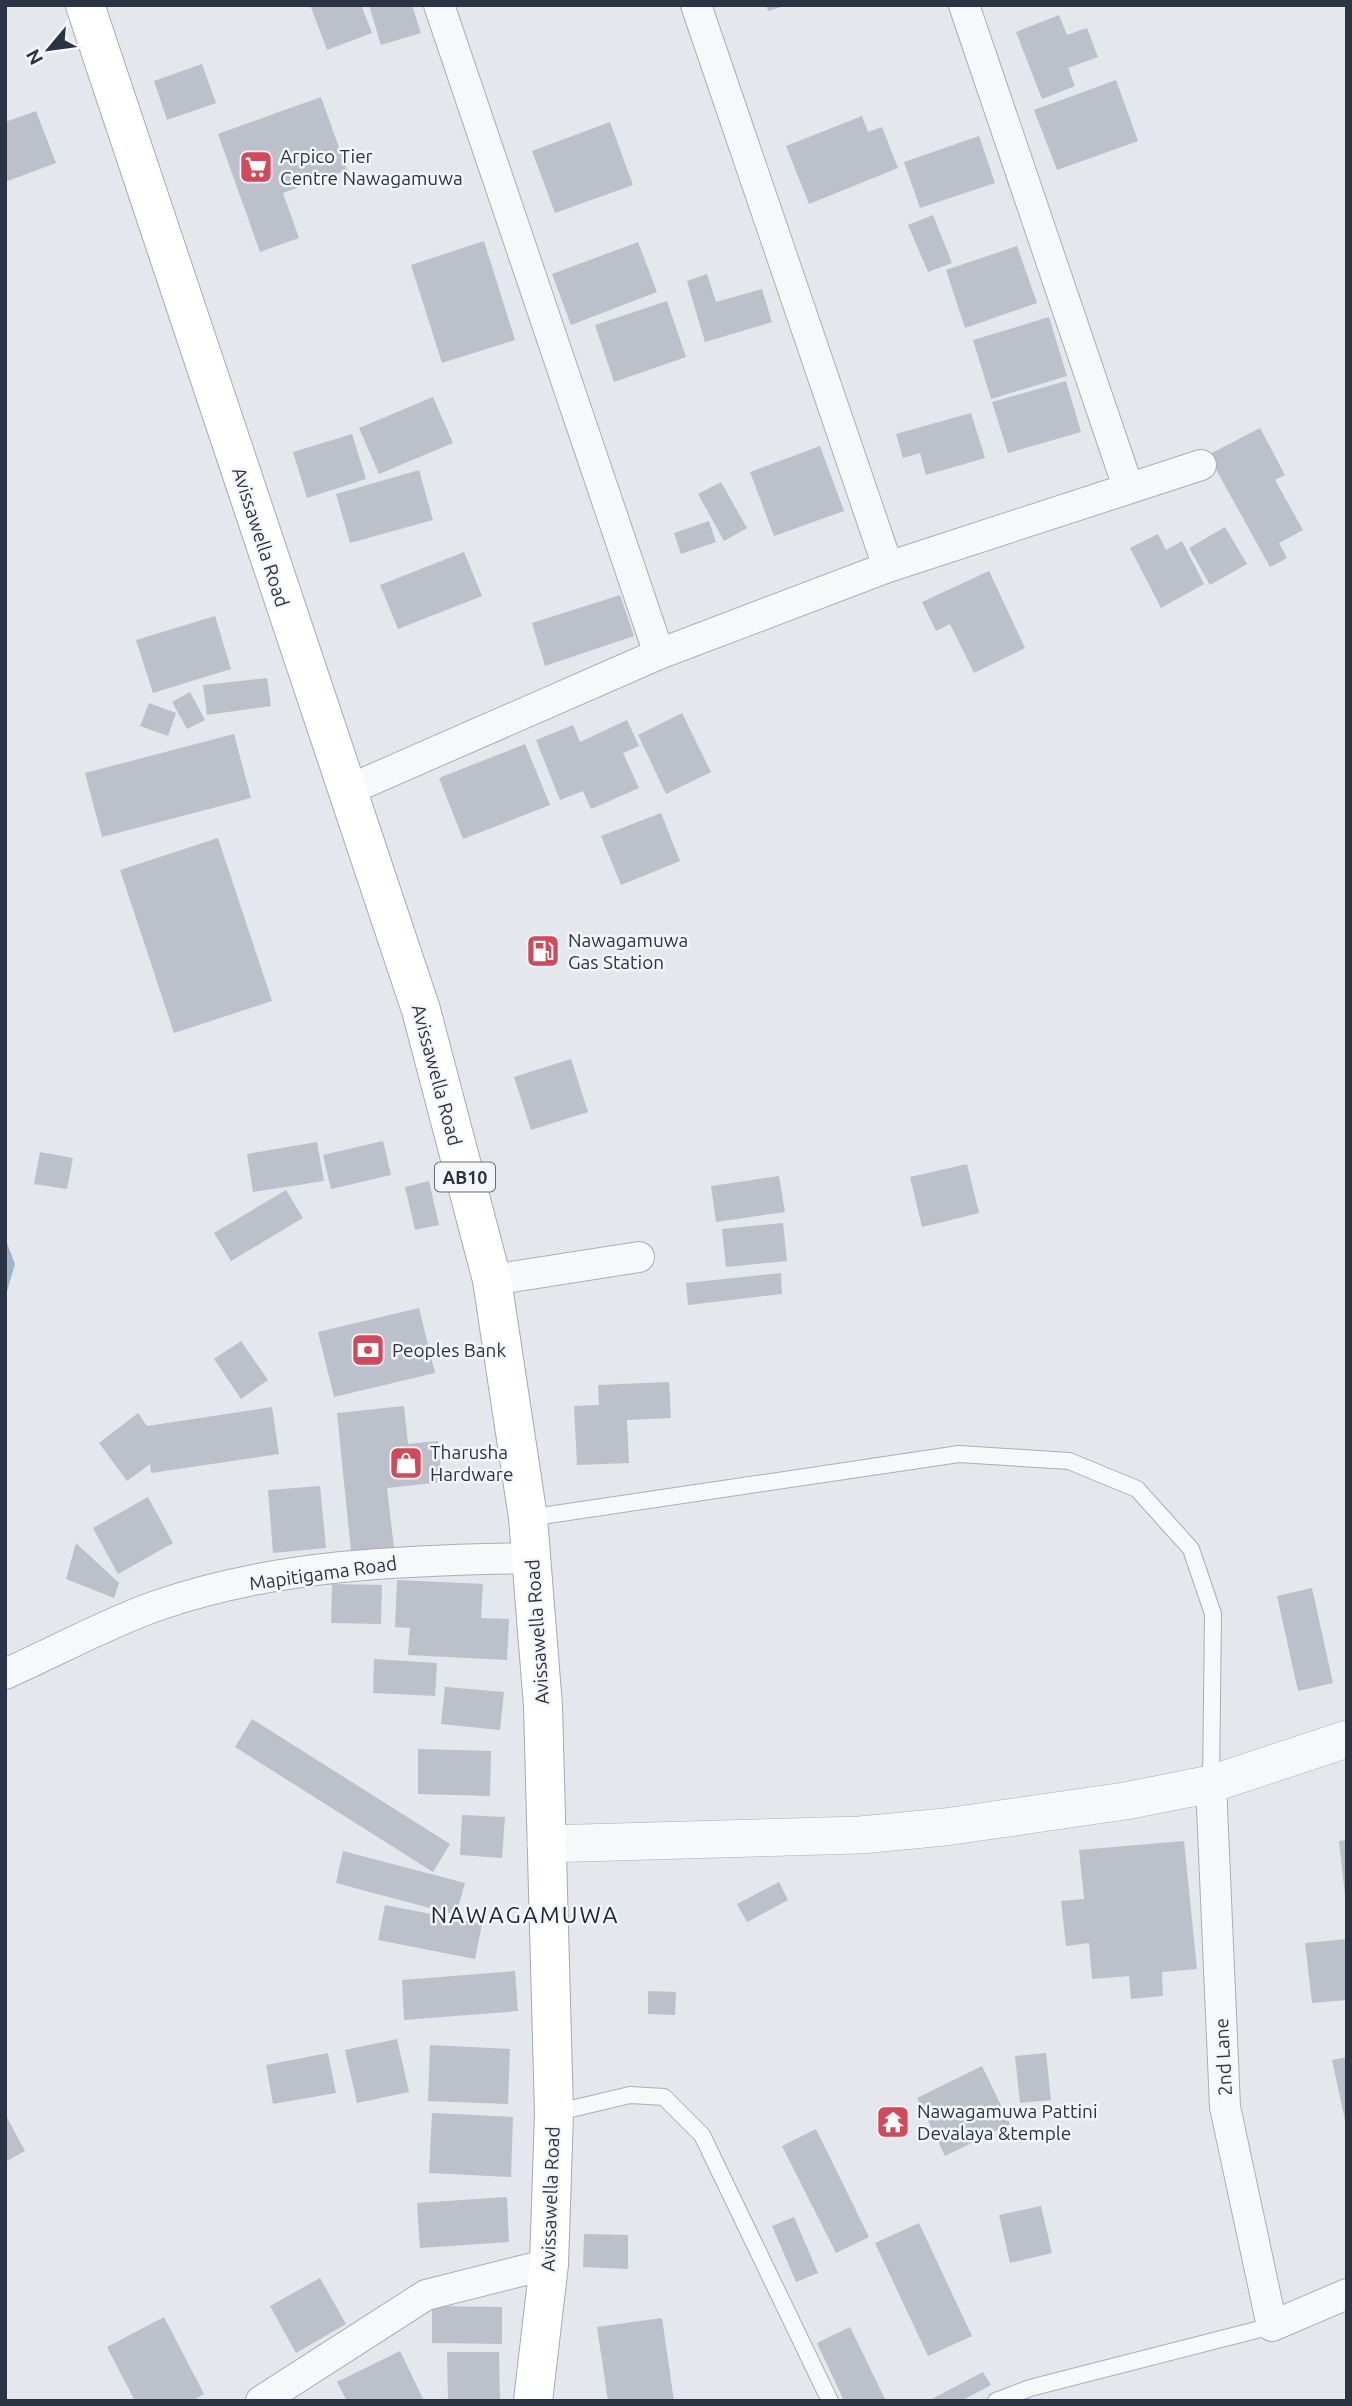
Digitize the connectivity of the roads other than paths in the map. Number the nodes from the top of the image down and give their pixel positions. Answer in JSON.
{"nodes":[{"id":1,"x":85,"y":5,"type":"edge"},
{"id":2,"x":439,"y":5,"type":"edge"},
{"id":3,"x":696,"y":5,"type":"edge"},
{"id":4,"x":964,"y":5,"type":"edge"},
{"id":5,"x":1201,"y":465,"type":"dead end"},
{"id":6,"x":1128,"y":487,"type":"junction"},
{"id":7,"x":888,"y":568,"type":"junction"},
{"id":8,"x":659,"y":654,"type":"junction"},
{"id":9,"x":346,"y":791,"type":"junction"},
{"id":10,"x":639,"y":1257,"type":"dead end"},
{"id":11,"x":492,"y":1280,"type":"junction"},
{"id":12,"x":528,"y":1518,"type":"junction"},
{"id":13,"x":531,"y":1558,"type":"junction"},
{"id":14,"x":5,"y":1674,"type":"edge"},
{"id":15,"x":1347,"y":1739,"type":"edge"},
{"id":16,"x":1211,"y":1784,"type":"junction"},
{"id":17,"x":546,"y":1844,"type":"junction"},
{"id":18,"x":554,"y":2113,"type":"junction"},
{"id":19,"x":549,"y":2263,"type":"junction"},
{"id":20,"x":1347,"y":2294,"type":"edge"},
{"id":21,"x":1272,"y":2326,"type":"junction"},
{"id":22,"x":261,"y":2401,"type":"edge"},
{"id":23,"x":533,"y":2401,"type":"edge"},
{"id":24,"x":830,"y":2401,"type":"edge"},
{"id":25,"x":996,"y":2401,"type":"edge"}],
"edges":[{"from":1,"to":9,"type":"main road","name":"Avissawella Road","number":"AB10"},
{"from":2,"to":8,"type":"street"},
{"from":3,"to":7,"type":"street"},
{"from":4,"to":6,"type":"street"},
{"from":5,"to":6,"type":"street"},
{"from":6,"to":7,"type":"street"},
{"from":7,"to":8,"type":"street"},
{"from":8,"to":9,"type":"street"},
{"from":9,"to":11,"type":"main road","name":"Avissawella Road","number":"AB10"},
{"from":10,"to":11,"type":"street"},
{"from":11,"to":12,"type":"main road","name":"Avissawella Road","number":"AB10"},
{"from":12,"to":13,"type":"main road","name":"Avissawella Road","number":"AB10"},
{"from":12,"to":16,"type":"lane"},
{"from":13,"to":14,"type":"street","name":"Mapitigama Road"},
{"from":13,"to":17,"type":"main road","name":"Avissawella Road","number":"AB10"},
{"from":15,"to":16,"type":"street"},
{"from":16,"to":17,"type":"street"},
{"from":16,"to":21,"type":"street","name":"2nd Lane"},
{"from":17,"to":18,"type":"main road","name":"Avissawella Road","number":"AB10"},
{"from":18,"to":19,"type":"main road","name":"Avissawella Road","number":"AB10"},
{"from":18,"to":24,"type":"lane"},
{"from":19,"to":22,"type":"street"},
{"from":19,"to":23,"type":"main road","name":"Avissawella Road","number":"AB10"},
{"from":20,"to":21,"type":"street"},
{"from":21,"to":25,"type":"lane"}]}
